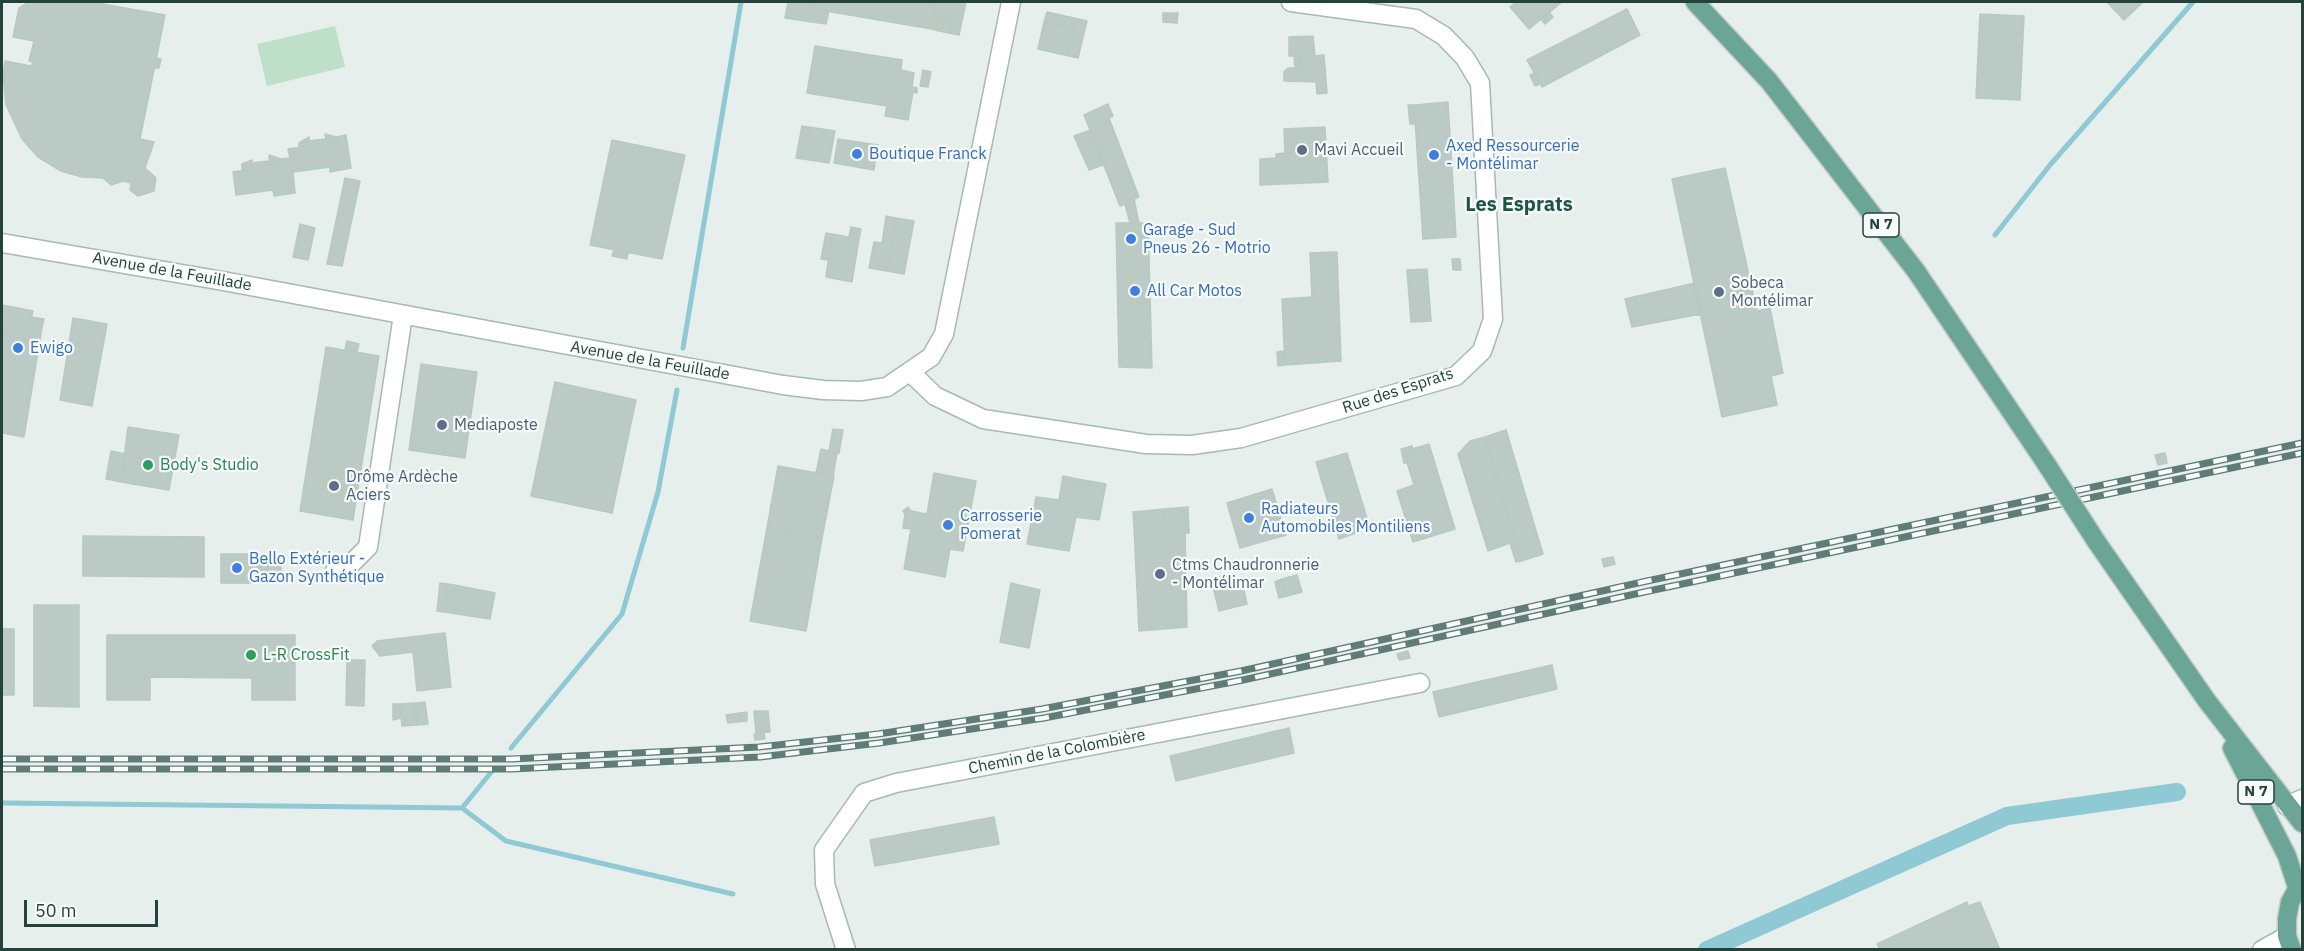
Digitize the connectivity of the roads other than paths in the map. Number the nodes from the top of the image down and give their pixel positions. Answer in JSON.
{"nodes":[{"id":1,"x":1011,"y":2,"type":"edge"},
{"id":2,"x":1291,"y":2,"type":"edge"},
{"id":3,"x":1695,"y":2,"type":"edge"},
{"id":4,"x":2,"y":243,"type":"edge"},
{"id":5,"x":403,"y":315,"type":"junction"},
{"id":6,"x":911,"y":373,"type":"junction"},
{"id":7,"x":335,"y":571,"type":"dead end"},
{"id":8,"x":1420,"y":683,"type":"dead end"},
{"id":9,"x":2207,"y":701,"type":"junction"},
{"id":10,"x":2295,"y":802,"type":"edge"},
{"id":11,"x":2302,"y":823,"type":"edge"},
{"id":12,"x":2300,"y":884,"type":"edge"},
{"id":13,"x":2290,"y":943,"type":"edge"},
{"id":14,"x":846,"y":950,"type":"edge"},
{"id":15,"x":2262,"y":950,"type":"edge"}],
"edges":[{"from":1,"to":6,"type":"street","name":"Avenue de la Feuillade"},
{"from":2,"to":6,"type":"street","name":"Rue des Esprats"},
{"from":3,"to":9,"type":"main road","number":"N 7","bridge":true},
{"from":4,"to":5,"type":"street","name":"Avenue de la Feuillade"},
{"from":5,"to":6,"type":"street","name":"Avenue de la Feuillade"},
{"from":5,"to":7,"type":"street"},
{"from":8,"to":14,"type":"street","name":"Chemin de la Colombière"},
{"from":9,"to":10,"type":"main road","number":"N 7"},
{"from":9,"to":12,"type":"main road","number":"N 7"},
{"from":10,"to":11,"type":"main road","number":"N 7"},
{"from":12,"to":13,"type":"main road"},
{"from":13,"to":15,"type":"street"}]}
